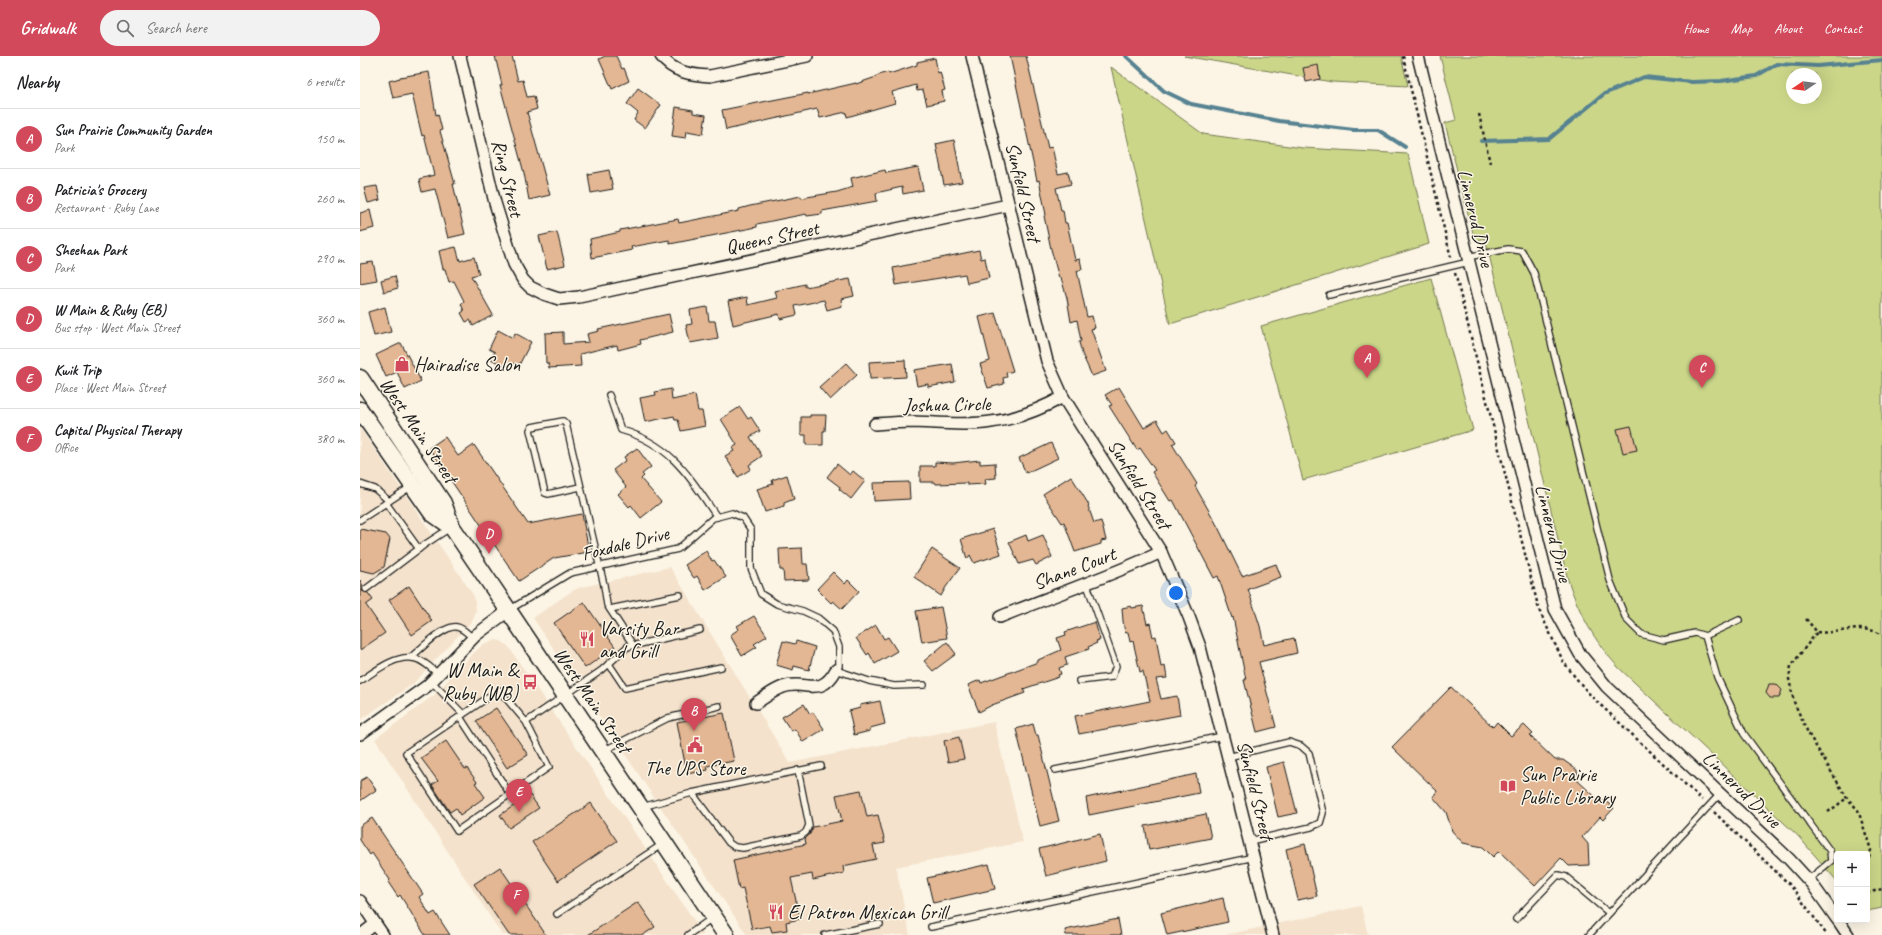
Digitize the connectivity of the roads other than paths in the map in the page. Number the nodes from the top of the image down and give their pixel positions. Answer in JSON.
{"nodes":[{"id":1,"x":460,"y":56,"type":"edge"},
{"id":2,"x":661,"y":56,"type":"edge"},
{"id":3,"x":807,"y":56,"type":"edge"},
{"id":4,"x":972,"y":56,"type":"edge"},
{"id":5,"x":1418,"y":56,"type":"edge"},
{"id":6,"x":1008,"y":205,"type":"junction"},
{"id":7,"x":1468,"y":260,"type":"junction"},
{"id":8,"x":544,"y":294,"type":"joint"},
{"id":9,"x":1329,"y":294,"type":"dead end"},
{"id":10,"x":360,"y":378,"type":"edge"},
{"id":11,"x":609,"y":395,"type":"dead end"},
{"id":12,"x":1063,"y":397,"type":"junction"},
{"id":13,"x":360,"y":410,"type":"edge"},
{"id":14,"x":875,"y":424,"type":"dead end"},
{"id":15,"x":360,"y":484,"type":"edge"},
{"id":16,"x":412,"y":485,"type":"junction"},
{"id":17,"x":580,"y":487,"type":"junction"},
{"id":18,"x":387,"y":502,"type":"junction"},
{"id":19,"x":717,"y":516,"type":"junction"},
{"id":20,"x":360,"y":520,"type":"edge"},
{"id":21,"x":452,"y":527,"type":"junction"},
{"id":22,"x":419,"y":549,"type":"junction"},
{"id":23,"x":1161,"y":552,"type":"junction"},
{"id":24,"x":599,"y":566,"type":"junction"},
{"id":25,"x":1086,"y":582,"type":"junction"},
{"id":26,"x":366,"y":589,"type":"dead end"},
{"id":27,"x":680,"y":595,"type":"dead end"},
{"id":28,"x":610,"y":609,"type":"junction"},
{"id":29,"x":508,"y":611,"type":"junction"},
{"id":30,"x":1000,"y":617,"type":"dead end"},
{"id":31,"x":1739,"y":620,"type":"dead end"},
{"id":32,"x":700,"y":630,"type":"dead end"},
{"id":33,"x":1705,"y":636,"type":"junction"},
{"id":34,"x":473,"y":638,"type":"junction"},
{"id":35,"x":633,"y":645,"type":"junction"},
{"id":36,"x":411,"y":658,"type":"junction"},
{"id":37,"x":609,"y":664,"type":"junction"},
{"id":38,"x":721,"y":667,"type":"dead end"},
{"id":39,"x":836,"y":670,"type":"junction"},
{"id":40,"x":435,"y":677,"type":"junction"},
{"id":41,"x":360,"y":681,"type":"edge"},
{"id":42,"x":1079,"y":681,"type":"dead end"},
{"id":43,"x":924,"y":685,"type":"dead end"},
{"id":44,"x":565,"y":695,"type":"junction"},
{"id":45,"x":756,"y":703,"type":"dead end"},
{"id":46,"x":719,"y":706,"type":"dead end"},
{"id":47,"x":462,"y":716,"type":"junction"},
{"id":48,"x":526,"y":722,"type":"junction"},
{"id":49,"x":361,"y":730,"type":"edge"},
{"id":50,"x":1223,"y":736,"type":"junction"},
{"id":51,"x":602,"y":752,"type":"junction"},
{"id":52,"x":1228,"y":757,"type":"junction"},
{"id":53,"x":821,"y":766,"type":"dead end"},
{"id":54,"x":798,"y":770,"type":"junction"},
{"id":55,"x":1055,"y":770,"type":"dead end"},
{"id":56,"x":692,"y":793,"type":"junction"},
{"id":57,"x":1721,"y":793,"type":"junction"},
{"id":58,"x":510,"y":794,"type":"junction"},
{"id":59,"x":641,"y":808,"type":"junction"},
{"id":60,"x":1250,"y":841,"type":"junction"},
{"id":61,"x":664,"y":842,"type":"junction"},
{"id":62,"x":1254,"y":857,"type":"junction"},
{"id":63,"x":1808,"y":880,"type":"junction"},
{"id":64,"x":360,"y":901,"type":"edge"},
{"id":65,"x":1609,"y":913,"type":"junction"},
{"id":66,"x":557,"y":914,"type":"dead end"},
{"id":67,"x":1834,"y":914,"type":"edge"},
{"id":68,"x":714,"y":917,"type":"junction"},
{"id":69,"x":1516,"y":919,"type":"dead end"},
{"id":70,"x":1840,"y":923,"type":"edge"},
{"id":71,"x":375,"y":924,"type":"junction"},
{"id":72,"x":880,"y":924,"type":"dead end"},
{"id":73,"x":931,"y":927,"type":"dead end"},
{"id":74,"x":361,"y":935,"type":"edge"},
{"id":75,"x":383,"y":935,"type":"edge"},
{"id":76,"x":688,"y":935,"type":"edge"},
{"id":77,"x":726,"y":935,"type":"edge"},
{"id":78,"x":825,"y":935,"type":"edge"},
{"id":79,"x":1273,"y":935,"type":"edge"},
{"id":80,"x":1589,"y":935,"type":"edge"},
{"id":81,"x":1848,"y":935,"type":"edge"}],
"edges":[{"from":1,"to":8,"type":"street","name":"Ring Street"},
{"from":2,"to":3,"type":"street"},
{"from":4,"to":6,"type":"street","name":"Sunfield Street"},
{"from":5,"to":7,"type":"street","name":"Linnerud Drive"},
{"from":6,"to":8,"type":"street","name":"Queens Street"},
{"from":6,"to":12,"type":"street","name":"Sunfield Street"},
{"from":7,"to":9,"type":"lane"},
{"from":7,"to":33,"type":"lane"},
{"from":7,"to":57,"type":"street","name":"Linnerud Drive"},
{"from":10,"to":21,"type":"main road","name":"West Main Street"},
{"from":11,"to":19,"type":"lane"},
{"from":12,"to":14,"type":"street","name":"Joshua Circle"},
{"from":12,"to":23,"type":"street","name":"Sunfield Street"},
{"from":13,"to":16,"type":"main road","name":"West Main Street"},
{"from":15,"to":18,"type":"lane"},
{"from":16,"to":18,"type":"lane"},
{"from":16,"to":21,"type":"main road","name":"West Main Street"},
{"from":17,"to":17,"type":"lane"},
{"from":17,"to":24,"type":"lane"},
{"from":18,"to":20,"type":"lane"},
{"from":18,"to":22,"type":"lane"},
{"from":19,"to":24,"type":"lane","name":"Foxdale Drive"},
{"from":19,"to":39,"type":"lane"},
{"from":21,"to":22,"type":"lane"},
{"from":21,"to":29,"type":"main road","name":"West Main Street"},
{"from":22,"to":26,"type":"lane"},
{"from":23,"to":25,"type":"street","name":"Shane Court"},
{"from":23,"to":50,"type":"street","name":"Sunfield Street"},
{"from":24,"to":28,"type":"lane"},
{"from":24,"to":29,"type":"lane","name":"Foxdale Drive"},
{"from":25,"to":30,"type":"street","name":"Shane Court"},
{"from":25,"to":42,"type":"lane"},
{"from":27,"to":28,"type":"lane"},
{"from":28,"to":35,"type":"lane"},
{"from":29,"to":34,"type":"street"},
{"from":29,"to":44,"type":"main road","name":"West Main Street"},
{"from":31,"to":33,"type":"lane"},
{"from":32,"to":35,"type":"lane"},
{"from":33,"to":63,"type":"lane"},
{"from":34,"to":36,"type":"lane"},
{"from":34,"to":40,"type":"street"},
{"from":35,"to":37,"type":"lane"},
{"from":36,"to":40,"type":"lane"},
{"from":36,"to":41,"type":"lane"},
{"from":37,"to":38,"type":"lane"},
{"from":37,"to":44,"type":"lane"},
{"from":39,"to":43,"type":"lane"},
{"from":39,"to":45,"type":"street"},
{"from":40,"to":47,"type":"lane"},
{"from":40,"to":49,"type":"street"},
{"from":44,"to":48,"type":"lane"},
{"from":44,"to":51,"type":"main road","name":"West Main Street"},
{"from":46,"to":51,"type":"lane"},
{"from":47,"to":48,"type":"lane"},
{"from":47,"to":58,"type":"lane"},
{"from":47,"to":58,"type":"lane"},
{"from":48,"to":58,"type":"lane"},
{"from":50,"to":52,"type":"street","name":"Sunfield Street"},
{"from":50,"to":55,"type":"lane"},
{"from":51,"to":59,"type":"main road","name":"West Main Street"},
{"from":52,"to":60,"type":"street","name":"Sunfield Street"},
{"from":52,"to":60,"type":"lane"},
{"from":53,"to":54,"type":"lane"},
{"from":54,"to":56,"type":"lane"},
{"from":54,"to":56,"type":"lane"},
{"from":56,"to":59,"type":"lane"},
{"from":57,"to":63,"type":"street","name":"Linnerud Drive"},
{"from":57,"to":65,"type":"lane"},
{"from":59,"to":61,"type":"main road","name":"West Main Street"},
{"from":60,"to":62,"type":"street","name":"Sunfield Street"},
{"from":61,"to":66,"type":"lane"},
{"from":61,"to":68,"type":"main road","name":"West Main Street"},
{"from":62,"to":73,"type":"lane"},
{"from":62,"to":79,"type":"street","name":"Sunfield Street"},
{"from":63,"to":67,"type":"street","name":"Linnerud Drive"},
{"from":64,"to":71,"type":"street"},
{"from":65,"to":69,"type":"lane"},
{"from":65,"to":80,"type":"lane"},
{"from":68,"to":76,"type":"lane"},
{"from":68,"to":77,"type":"main road","name":"West Main Street"},
{"from":70,"to":81,"type":"street","name":"Linnerud Drive"},
{"from":71,"to":74,"type":"street"},
{"from":71,"to":75,"type":"street"},
{"from":72,"to":78,"type":"lane"}]}
